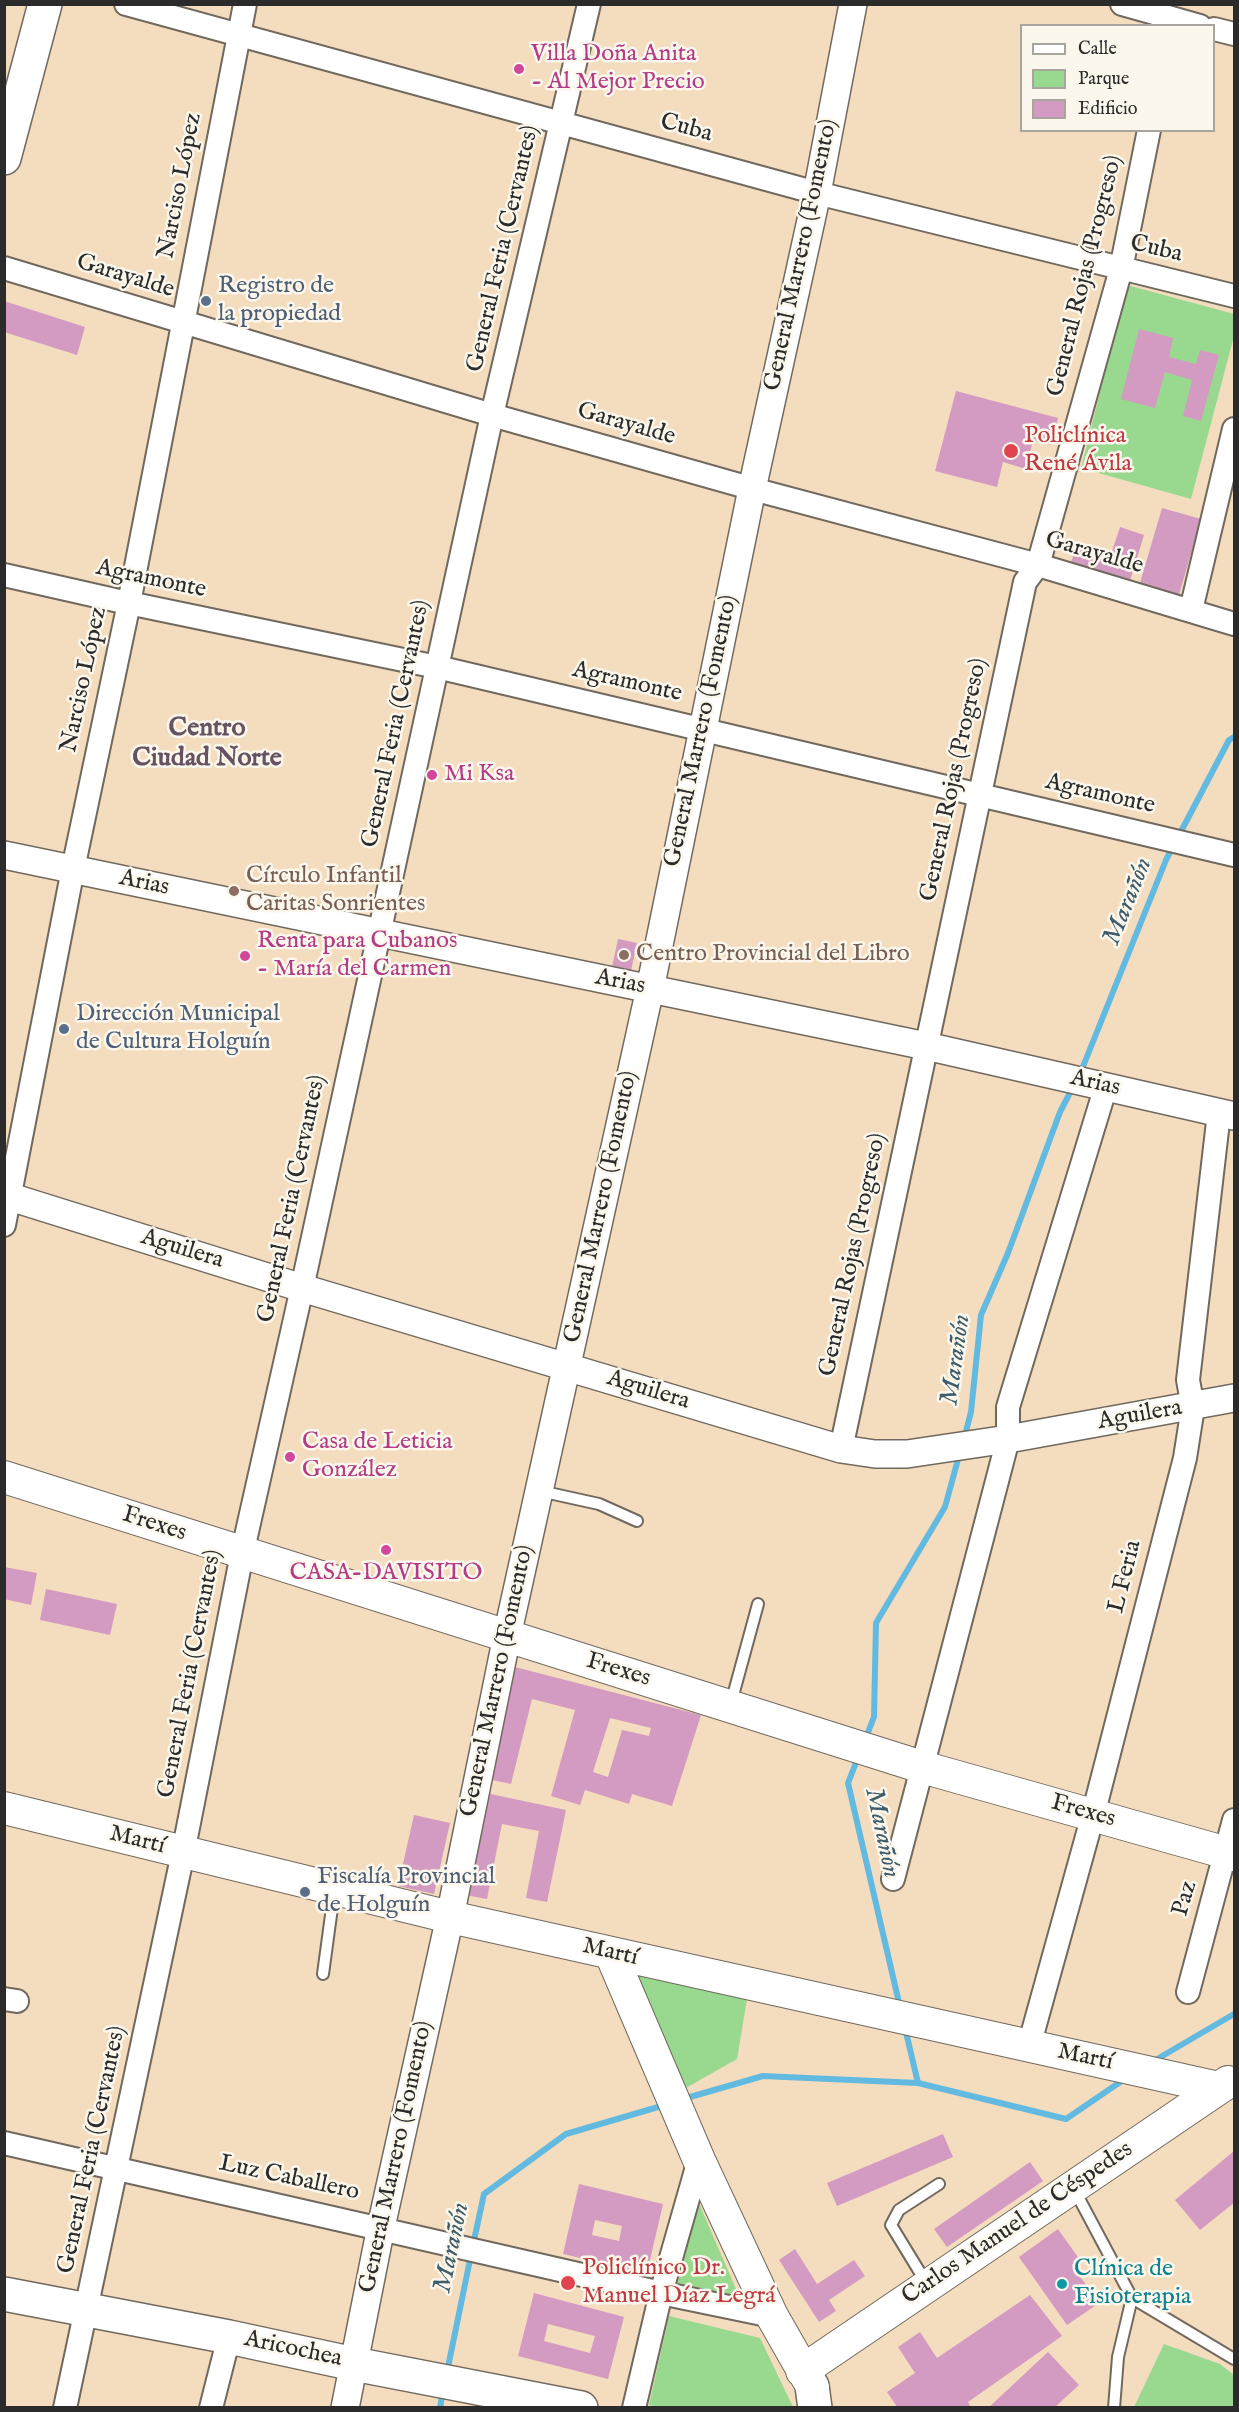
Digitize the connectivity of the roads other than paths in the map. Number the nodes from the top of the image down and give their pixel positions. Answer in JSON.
{"nodes":[{"id":1,"x":45,"y":4,"type":"edge"},
{"id":2,"x":126,"y":4,"type":"edge"},
{"id":3,"x":245,"y":4,"type":"edge"},
{"id":4,"x":590,"y":4,"type":"edge"},
{"id":5,"x":853,"y":4,"type":"edge"},
{"id":6,"x":1122,"y":4,"type":"edge"},
{"id":7,"x":1172,"y":16,"type":"edge"},
{"id":8,"x":1194,"y":24,"type":"edge"},
{"id":9,"x":1215,"y":29,"type":"edge"},
{"id":10,"x":1234,"y":34,"type":"edge"},
{"id":11,"x":239,"y":36,"type":"junction"},
{"id":12,"x":561,"y":123,"type":"junction"},
{"id":13,"x":1149,"y":132,"type":"edge"},
{"id":14,"x":4,"y":158,"type":"edge"},
{"id":15,"x":817,"y":193,"type":"junction"},
{"id":16,"x":4,"y":268,"type":"edge"},
{"id":17,"x":1121,"y":269,"type":"junction"},
{"id":18,"x":1234,"y":296,"type":"edge"},
{"id":19,"x":182,"y":322,"type":"junction"},
{"id":20,"x":492,"y":415,"type":"junction"},
{"id":21,"x":1234,"y":429,"type":"edge"},
{"id":22,"x":752,"y":489,"type":"junction"},
{"id":23,"x":1038,"y":565,"type":"junction"},
{"id":24,"x":4,"y":575,"type":"edge"},
{"id":25,"x":129,"y":603,"type":"junction"},
{"id":26,"x":1191,"y":610,"type":"junction"},
{"id":27,"x":1234,"y":624,"type":"edge"},
{"id":28,"x":437,"y":667,"type":"junction"},
{"id":29,"x":703,"y":728,"type":"junction"},
{"id":30,"x":979,"y":794,"type":"junction"},
{"id":31,"x":4,"y":855,"type":"edge"},
{"id":32,"x":1234,"y":855,"type":"edge"},
{"id":33,"x":72,"y":869,"type":"junction"},
{"id":34,"x":378,"y":934,"type":"junction"},
{"id":35,"x":650,"y":989,"type":"junction"},
{"id":36,"x":926,"y":1046,"type":"junction"},
{"id":37,"x":1100,"y":1085,"type":"junction"},
{"id":38,"x":1227,"y":1114,"type":"edge"},
{"id":39,"x":7,"y":1196,"type":"edge"},
{"id":40,"x":4,"y":1225,"type":"edge"},
{"id":41,"x":302,"y":1288,"type":"junction"},
{"id":42,"x":567,"y":1367,"type":"junction"},
{"id":43,"x":1234,"y":1398,"type":"edge"},
{"id":44,"x":1193,"y":1407,"type":"junction"},
{"id":45,"x":995,"y":1441,"type":"junction"},
{"id":46,"x":841,"y":1449,"type":"junction"},
{"id":47,"x":4,"y":1477,"type":"edge"},
{"id":48,"x":540,"y":1491,"type":"junction"},
{"id":49,"x":637,"y":1521,"type":"dead end"},
{"id":50,"x":242,"y":1554,"type":"junction"},
{"id":51,"x":758,"y":1604,"type":"dead end"},
{"id":52,"x":507,"y":1636,"type":"junction"},
{"id":53,"x":730,"y":1706,"type":"junction"},
{"id":54,"x":922,"y":1767,"type":"junction"},
{"id":55,"x":4,"y":1808,"type":"edge"},
{"id":56,"x":1093,"y":1815,"type":"junction"},
{"id":57,"x":1234,"y":1820,"type":"edge"},
{"id":58,"x":183,"y":1853,"type":"junction"},
{"id":59,"x":1231,"y":1854,"type":"edge"},
{"id":60,"x":893,"y":1879,"type":"dead end"},
{"id":61,"x":335,"y":1889,"type":"junction"},
{"id":62,"x":450,"y":1917,"type":"junction"},
{"id":63,"x":611,"y":1954,"type":"junction"},
{"id":64,"x":323,"y":1974,"type":"dead end"},
{"id":65,"x":1188,"y":1992,"type":"dead end"},
{"id":66,"x":1029,"y":2046,"type":"junction"},
{"id":67,"x":1169,"y":2077,"type":"junction"},
{"id":68,"x":1227,"y":2083,"type":"edge"},
{"id":69,"x":1166,"y":2124,"type":"junction"},
{"id":70,"x":4,"y":2143,"type":"edge"},
{"id":71,"x":699,"y":2160,"type":"junction"},
{"id":72,"x":117,"y":2169,"type":"junction"},
{"id":73,"x":939,"y":2184,"type":"dead end"},
{"id":74,"x":1073,"y":2186,"type":"junction"},
{"id":75,"x":381,"y":2227,"type":"junction"},
{"id":76,"x":927,"y":2285,"type":"junction"},
{"id":77,"x":661,"y":2293,"type":"junction"},
{"id":78,"x":4,"y":2294,"type":"edge"},
{"id":79,"x":1132,"y":2298,"type":"junction"},
{"id":80,"x":87,"y":2310,"type":"junction"},
{"id":81,"x":772,"y":2316,"type":"junction"},
{"id":82,"x":229,"y":2337,"type":"junction"},
{"id":83,"x":1234,"y":2360,"type":"edge"},
{"id":84,"x":354,"y":2364,"type":"junction"},
{"id":85,"x":814,"y":2393,"type":"edge"},
{"id":86,"x":66,"y":2408,"type":"edge"},
{"id":87,"x":211,"y":2408,"type":"edge"},
{"id":88,"x":345,"y":2408,"type":"edge"},
{"id":89,"x":581,"y":2408,"type":"edge"},
{"id":90,"x":634,"y":2408,"type":"edge"},
{"id":91,"x":1114,"y":2408,"type":"edge"}],
"edges":[{"from":1,"to":14,"type":"main road"},
{"from":2,"to":11,"type":"street","name":"Cuba"},
{"from":3,"to":11,"type":"street","name":"Narciso López"},
{"from":4,"to":12,"type":"street","name":"General Feria (Cervantes)"},
{"from":5,"to":15,"type":"street","name":"General Marrero (Fomento)"},
{"from":6,"to":7,"type":"street"},
{"from":7,"to":8,"type":"street"},
{"from":9,"to":10,"type":"street"},
{"from":11,"to":12,"type":"street","name":"Cuba"},
{"from":11,"to":19,"type":"street","name":"Narciso López"},
{"from":12,"to":15,"type":"street","name":"Cuba"},
{"from":12,"to":20,"type":"street","name":"General Feria (Cervantes)"},
{"from":13,"to":17,"type":"street","name":"General Rojas (Progreso)"},
{"from":15,"to":17,"type":"street","name":"Cuba"},
{"from":15,"to":22,"type":"street","name":"General Marrero (Fomento)"},
{"from":16,"to":19,"type":"street","name":"Garayalde"},
{"from":17,"to":18,"type":"street","name":"Cuba"},
{"from":17,"to":23,"type":"street","name":"General Rojas (Progreso)"},
{"from":19,"to":20,"type":"street","name":"Garayalde"},
{"from":19,"to":25,"type":"street","name":"Narciso López"},
{"from":20,"to":22,"type":"street","name":"Garayalde"},
{"from":20,"to":28,"type":"street","name":"General Feria (Cervantes)"},
{"from":21,"to":26,"type":"street"},
{"from":22,"to":23,"type":"street","name":"Garayalde"},
{"from":22,"to":29,"type":"street","name":"General Marrero (Fomento)"},
{"from":23,"to":26,"type":"street","name":"Garayalde"},
{"from":23,"to":30,"type":"street","name":"General Rojas (Progreso)"},
{"from":24,"to":25,"type":"street","name":"Agramonte"},
{"from":25,"to":28,"type":"street","name":"Agramonte"},
{"from":25,"to":33,"type":"street","name":"Narciso López"},
{"from":26,"to":27,"type":"street","name":"Garayalde"},
{"from":28,"to":29,"type":"street","name":"Agramonte"},
{"from":28,"to":34,"type":"street","name":"General Feria (Cervantes)"},
{"from":29,"to":30,"type":"street","name":"Agramonte"},
{"from":29,"to":35,"type":"street","name":"General Marrero (Fomento)"},
{"from":30,"to":32,"type":"street","name":"Agramonte"},
{"from":30,"to":36,"type":"street","name":"General Rojas (Progreso)"},
{"from":31,"to":33,"type":"street","name":"Arias"},
{"from":33,"to":34,"type":"street","name":"Arias"},
{"from":33,"to":39,"type":"street","name":"Narciso López"},
{"from":34,"to":35,"type":"street","name":"Arias"},
{"from":34,"to":41,"type":"street","name":"General Feria (Cervantes)"},
{"from":35,"to":36,"type":"street","name":"Arias"},
{"from":35,"to":42,"type":"street","name":"General Marrero (Fomento)"},
{"from":36,"to":37,"type":"street","name":"Arias"},
{"from":36,"to":46,"type":"street","name":"General Rojas (Progreso)"},
{"from":37,"to":38,"type":"street","name":"Arias"},
{"from":37,"to":45,"type":"street"},
{"from":38,"to":44,"type":"street","name":"L Feria"},
{"from":39,"to":40,"type":"street","name":"Narciso López"},
{"from":39,"to":41,"type":"street","name":"Aguilera"},
{"from":41,"to":42,"type":"street","name":"Aguilera"},
{"from":41,"to":50,"type":"street","name":"General Feria (Cervantes)"},
{"from":42,"to":46,"type":"street","name":"Aguilera"},
{"from":42,"to":48,"type":"street","name":"General Marrero (Fomento)"},
{"from":43,"to":44,"type":"street","name":"Aguilera"},
{"from":44,"to":45,"type":"street","name":"Aguilera"},
{"from":44,"to":56,"type":"street","name":"L Feria"},
{"from":45,"to":46,"type":"street","name":"Aguilera"},
{"from":45,"to":54,"type":"street"},
{"from":47,"to":50,"type":"main road","name":"Frexes"},
{"from":48,"to":49,"type":"lane"},
{"from":48,"to":52,"type":"street","name":"General Marrero (Fomento)"},
{"from":50,"to":52,"type":"main road","name":"Frexes"},
{"from":50,"to":58,"type":"street","name":"General Feria (Cervantes)"},
{"from":51,"to":53,"type":"lane"},
{"from":52,"to":53,"type":"main road","name":"Frexes"},
{"from":52,"to":62,"type":"street","name":"General Marrero (Fomento)"},
{"from":53,"to":54,"type":"main road","name":"Frexes"},
{"from":54,"to":56,"type":"main road","name":"Frexes"},
{"from":54,"to":60,"type":"street"},
{"from":55,"to":58,"type":"main road","name":"Martí"},
{"from":56,"to":59,"type":"main road","name":"Frexes"},
{"from":56,"to":66,"type":"street","name":"L Feria"},
{"from":57,"to":59,"type":"street","name":"Paz"},
{"from":58,"to":61,"type":"main road","name":"Martí"},
{"from":58,"to":72,"type":"street","name":"General Feria (Cervantes)"},
{"from":59,"to":65,"type":"street","name":"Paz"},
{"from":61,"to":62,"type":"main road","name":"Martí"},
{"from":61,"to":64,"type":"lane"},
{"from":62,"to":63,"type":"main road","name":"Martí"},
{"from":62,"to":75,"type":"street","name":"General Marrero (Fomento)"},
{"from":63,"to":66,"type":"main road","name":"Martí"},
{"from":63,"to":71,"type":"main road"},
{"from":66,"to":67,"type":"main road","name":"Martí"},
{"from":67,"to":68,"type":"main road","name":"Martí"},
{"from":67,"to":69,"type":"main road"},
{"from":68,"to":69,"type":"main road","name":"Carlos Manuel de Céspedes"},
{"from":69,"to":74,"type":"main road","name":"Carlos Manuel de Céspedes"},
{"from":70,"to":72,"type":"street","name":"Luz Caballero"},
{"from":71,"to":77,"type":"street"},
{"from":71,"to":81,"type":"main road"},
{"from":72,"to":75,"type":"street","name":"Luz Caballero"},
{"from":72,"to":80,"type":"street","name":"General Feria (Cervantes)"},
{"from":73,"to":76,"type":"lane"},
{"from":74,"to":76,"type":"main road","name":"Carlos Manuel de Céspedes"},
{"from":74,"to":79,"type":"lane"},
{"from":75,"to":77,"type":"street","name":"Luz Caballero"},
{"from":75,"to":84,"type":"street","name":"General Marrero (Fomento)"},
{"from":76,"to":85,"type":"main road","name":"Carlos Manuel de Céspedes"},
{"from":77,"to":81,"type":"street","name":"Luz Caballero"},
{"from":77,"to":90,"type":"street"},
{"from":78,"to":80,"type":"main road","name":"Aricochea"},
{"from":79,"to":83,"type":"lane"},
{"from":79,"to":91,"type":"lane"},
{"from":80,"to":82,"type":"main road","name":"Aricochea"},
{"from":80,"to":86,"type":"street","name":"General Feria (Cervantes)"},
{"from":81,"to":85,"type":"main road"},
{"from":82,"to":84,"type":"main road","name":"Aricochea"},
{"from":82,"to":87,"type":"street"},
{"from":84,"to":88,"type":"street","name":"General Marrero (Fomento)"},
{"from":84,"to":89,"type":"main road","name":"Aricochea"}]}
